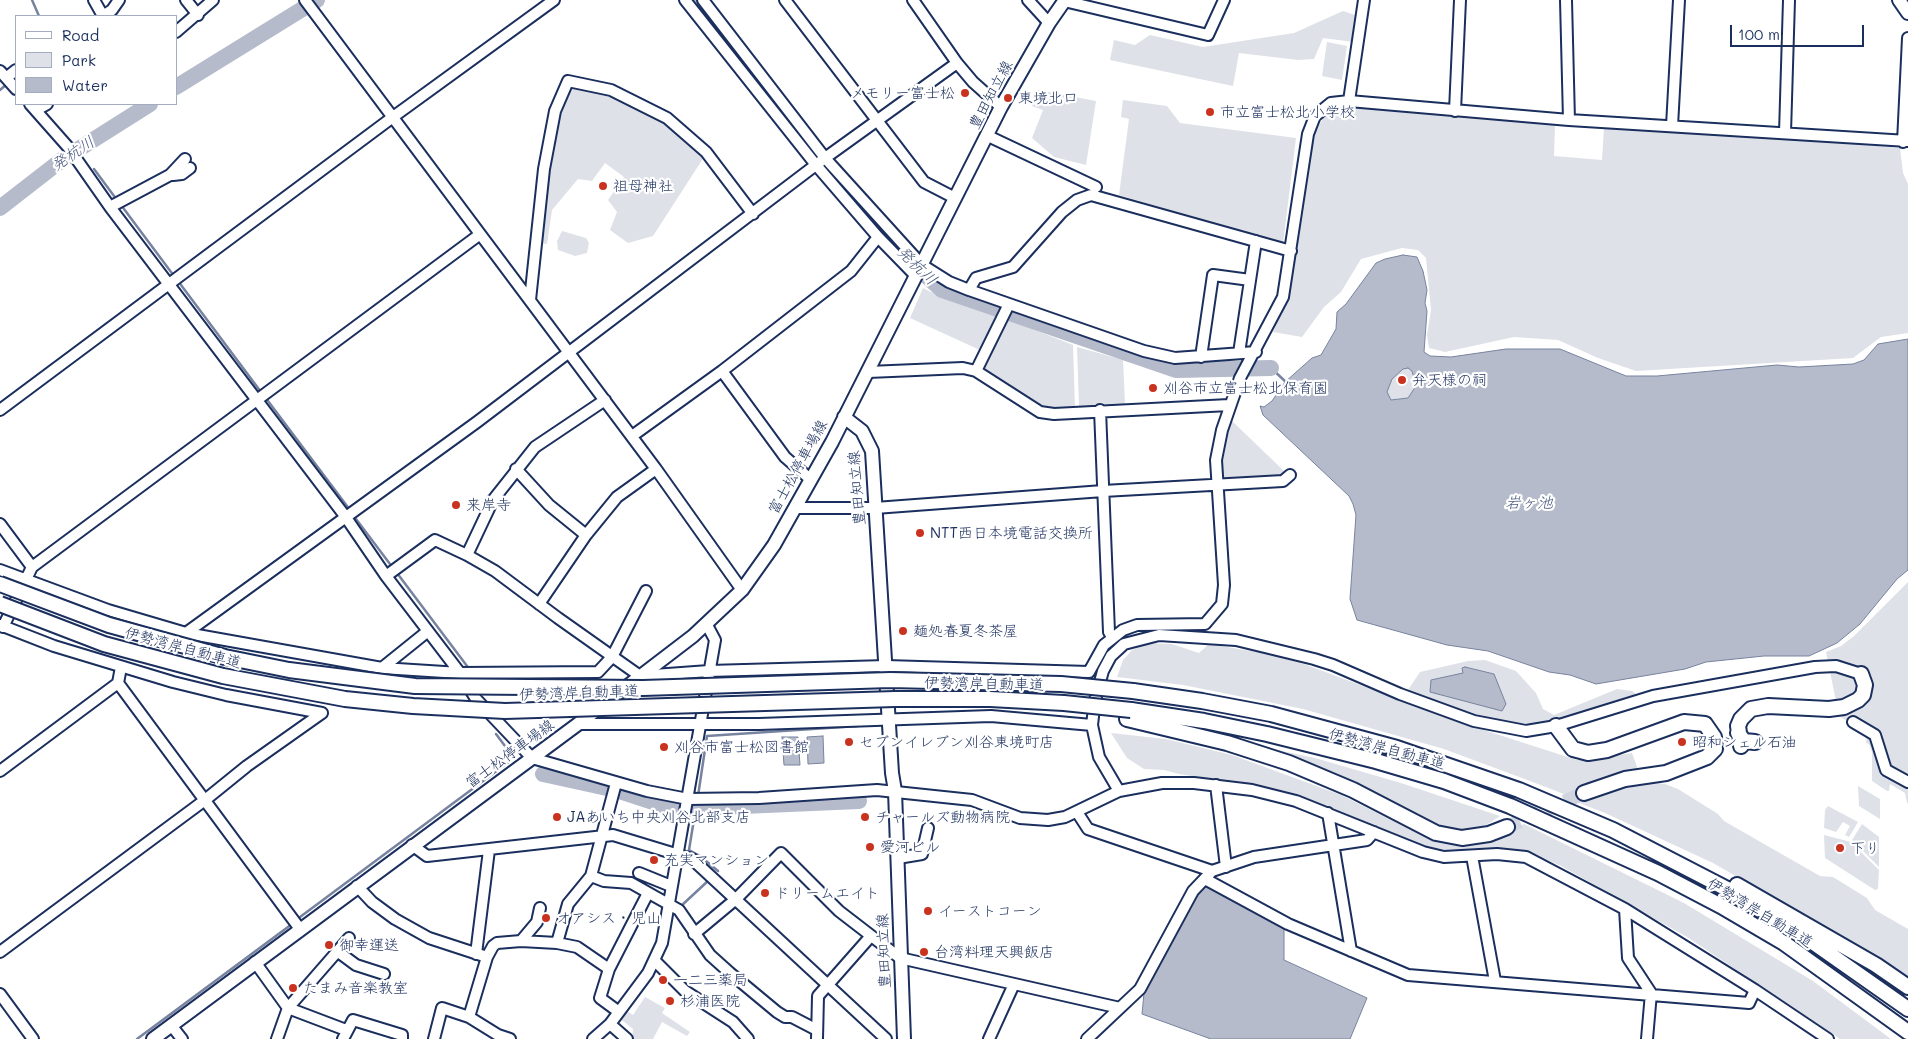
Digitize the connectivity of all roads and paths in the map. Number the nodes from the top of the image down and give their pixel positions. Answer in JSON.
{"nodes":[{"id":1,"x":94,"y":0,"type":"edge"},
{"id":2,"x":119,"y":0,"type":"edge"},
{"id":3,"x":186,"y":0,"type":"edge"},
{"id":4,"x":305,"y":0,"type":"edge"},
{"id":5,"x":554,"y":0,"type":"edge"},
{"id":6,"x":685,"y":0,"type":"edge"},
{"id":7,"x":703,"y":0,"type":"edge"},
{"id":8,"x":784,"y":0,"type":"edge"},
{"id":9,"x":913,"y":0,"type":"edge"},
{"id":10,"x":1028,"y":0,"type":"edge"},
{"id":11,"x":1064,"y":0,"type":"edge"},
{"id":12,"x":1224,"y":0,"type":"edge"},
{"id":13,"x":1364,"y":0,"type":"edge"},
{"id":14,"x":1460,"y":0,"type":"edge"},
{"id":15,"x":1566,"y":0,"type":"edge"},
{"id":16,"x":1679,"y":0,"type":"edge"},
{"id":17,"x":1789,"y":0,"type":"edge"},
{"id":18,"x":1899,"y":0,"type":"edge"},
{"id":19,"x":210,"y":1,"type":"edge"},
{"id":20,"x":1908,"y":13,"type":"edge"},
{"id":21,"x":100,"y":15,"type":"edge"},
{"id":22,"x":198,"y":15,"type":"junction"},
{"id":23,"x":1049,"y":23,"type":"junction"},
{"id":24,"x":178,"y":30,"type":"edge"},
{"id":25,"x":1908,"y":38,"type":"edge"},
{"id":26,"x":957,"y":63,"type":"junction"},
{"id":27,"x":15,"y":70,"type":"edge"},
{"id":28,"x":3,"y":75,"type":"edge"},
{"id":29,"x":15,"y":88,"type":"edge"},
{"id":30,"x":1350,"y":101,"type":"junction"},
{"id":31,"x":33,"y":107,"type":"edge"},
{"id":32,"x":1001,"y":107,"type":"junction"},
{"id":33,"x":1455,"y":111,"type":"junction"},
{"id":34,"x":393,"y":117,"type":"junction"},
{"id":35,"x":876,"y":120,"type":"junction"},
{"id":36,"x":1569,"y":120,"type":"junction"},
{"id":37,"x":1672,"y":126,"type":"junction"},
{"id":38,"x":1785,"y":133,"type":"junction"},
{"id":39,"x":988,"y":136,"type":"junction"},
{"id":40,"x":1905,"y":142,"type":"edge"},
{"id":41,"x":825,"y":158,"type":"junction"},
{"id":42,"x":187,"y":164,"type":"dead end"},
{"id":43,"x":816,"y":165,"type":"junction"},
{"id":44,"x":1096,"y":187,"type":"dead end"},
{"id":45,"x":955,"y":198,"type":"junction"},
{"id":46,"x":117,"y":203,"type":"junction"},
{"id":47,"x":752,"y":214,"type":"junction"},
{"id":48,"x":480,"y":235,"type":"junction"},
{"id":49,"x":878,"y":237,"type":"junction"},
{"id":50,"x":1256,"y":240,"type":"junction"},
{"id":51,"x":1291,"y":251,"type":"junction"},
{"id":52,"x":919,"y":270,"type":"junction"},
{"id":53,"x":1250,"y":280,"type":"junction"},
{"id":54,"x":171,"y":284,"type":"junction"},
{"id":55,"x":969,"y":290,"type":"junction"},
{"id":56,"x":530,"y":300,"type":"junction"},
{"id":57,"x":1009,"y":304,"type":"junction"},
{"id":58,"x":568,"y":351,"type":"junction"},
{"id":59,"x":1256,"y":352,"type":"junction"},
{"id":60,"x":1239,"y":353,"type":"junction"},
{"id":61,"x":1201,"y":357,"type":"junction"},
{"id":62,"x":976,"y":371,"type":"junction"},
{"id":63,"x":722,"y":372,"type":"junction"},
{"id":64,"x":868,"y":372,"type":"junction"},
{"id":65,"x":257,"y":399,"type":"junction"},
{"id":66,"x":605,"y":400,"type":"junction"},
{"id":67,"x":1229,"y":406,"type":"junction"},
{"id":68,"x":0,"y":410,"type":"edge"},
{"id":69,"x":1100,"y":410,"type":"junction"},
{"id":70,"x":844,"y":417,"type":"junction"},
{"id":71,"x":632,"y":436,"type":"junction"},
{"id":72,"x":516,"y":469,"type":"junction"},
{"id":73,"x":656,"y":469,"type":"junction"},
{"id":74,"x":1290,"y":475,"type":"dead end"},
{"id":75,"x":810,"y":479,"type":"junction"},
{"id":76,"x":1218,"y":485,"type":"junction"},
{"id":77,"x":1103,"y":491,"type":"junction"},
{"id":78,"x":795,"y":508,"type":"junction"},
{"id":79,"x":875,"y":508,"type":"junction"},
{"id":80,"x":345,"y":516,"type":"junction"},
{"id":81,"x":0,"y":524,"type":"edge"},
{"id":82,"x":586,"y":536,"type":"junction"},
{"id":83,"x":467,"y":554,"type":"junction"},
{"id":84,"x":32,"y":567,"type":"junction"},
{"id":85,"x":0,"y":570,"type":"edge"},
{"id":86,"x":388,"y":574,"type":"junction"},
{"id":87,"x":26,"y":580,"type":"junction"},
{"id":88,"x":0,"y":584,"type":"edge"},
{"id":89,"x":742,"y":590,"type":"junction"},
{"id":90,"x":646,"y":591,"type":"dead end"},
{"id":91,"x":0,"y":604,"type":"edge"},
{"id":92,"x":538,"y":604,"type":"junction"},
{"id":93,"x":706,"y":625,"type":"junction"},
{"id":94,"x":2,"y":626,"type":"edge"},
{"id":95,"x":428,"y":631,"type":"junction"},
{"id":96,"x":186,"y":633,"type":"junction"},
{"id":97,"x":1112,"y":637,"type":"junction"},
{"id":98,"x":612,"y":657,"type":"junction"},
{"id":99,"x":886,"y":666,"type":"junction"},
{"id":100,"x":121,"y":667,"type":"junction"},
{"id":101,"x":382,"y":668,"type":"junction"},
{"id":102,"x":709,"y":671,"type":"junction"},
{"id":103,"x":460,"y":673,"type":"junction"},
{"id":104,"x":1861,"y":674,"type":"joint"},
{"id":105,"x":640,"y":676,"type":"junction"},
{"id":106,"x":118,"y":683,"type":"junction"},
{"id":107,"x":1129,"y":715,"type":"junction"},
{"id":108,"x":890,"y":720,"type":"junction"},
{"id":109,"x":1853,"y":722,"type":"dead end"},
{"id":110,"x":578,"y":724,"type":"junction"},
{"id":111,"x":700,"y":724,"type":"junction"},
{"id":112,"x":1092,"y":725,"type":"junction"},
{"id":113,"x":1556,"y":726,"type":"junction"},
{"id":114,"x":1755,"y":742,"type":"dead end"},
{"id":115,"x":532,"y":758,"type":"junction"},
{"id":116,"x":0,"y":771,"type":"edge"},
{"id":117,"x":1908,"y":782,"type":"edge"},
{"id":118,"x":615,"y":784,"type":"junction"},
{"id":119,"x":1216,"y":785,"type":"junction"},
{"id":120,"x":895,"y":791,"type":"junction"},
{"id":121,"x":1119,"y":791,"type":"junction"},
{"id":122,"x":1584,"y":793,"type":"tunnel mouth"},
{"id":123,"x":205,"y":800,"type":"junction"},
{"id":124,"x":687,"y":804,"type":"junction"},
{"id":125,"x":1077,"y":812,"type":"junction"},
{"id":126,"x":1328,"y":813,"type":"junction"},
{"id":127,"x":1507,"y":827,"type":"tunnel mouth"},
{"id":128,"x":928,"y":828,"type":"dead end"},
{"id":129,"x":1613,"y":830,"type":"junction"},
{"id":130,"x":1374,"y":832,"type":"junction"},
{"id":131,"x":602,"y":836,"type":"junction"},
{"id":132,"x":412,"y":845,"type":"junction"},
{"id":133,"x":1334,"y":845,"type":"junction"},
{"id":134,"x":489,"y":850,"type":"junction"},
{"id":135,"x":678,"y":854,"type":"junction"},
{"id":136,"x":1472,"y":856,"type":"junction"},
{"id":137,"x":898,"y":858,"type":"junction"},
{"id":138,"x":1226,"y":867,"type":"junction"},
{"id":139,"x":640,"y":872,"type":"dead end"},
{"id":140,"x":1208,"y":875,"type":"junction"},
{"id":141,"x":591,"y":876,"type":"junction"},
{"id":142,"x":357,"y":886,"type":"junction"},
{"id":143,"x":671,"y":886,"type":"junction"},
{"id":144,"x":648,"y":893,"type":"junction"},
{"id":145,"x":736,"y":899,"type":"junction"},
{"id":146,"x":669,"y":903,"type":"junction"},
{"id":147,"x":540,"y":908,"type":"dead end"},
{"id":148,"x":1625,"y":909,"type":"junction"},
{"id":149,"x":297,"y":925,"type":"junction"},
{"id":150,"x":694,"y":934,"type":"junction"},
{"id":151,"x":870,"y":937,"type":"junction"},
{"id":152,"x":349,"y":938,"type":"dead end"},
{"id":153,"x":520,"y":941,"type":"junction"},
{"id":154,"x":557,"y":943,"type":"junction"},
{"id":155,"x":337,"y":951,"type":"junction"},
{"id":156,"x":1351,"y":951,"type":"junction"},
{"id":157,"x":0,"y":952,"type":"edge"},
{"id":158,"x":476,"y":954,"type":"junction"},
{"id":159,"x":487,"y":957,"type":"junction"},
{"id":160,"x":900,"y":958,"type":"junction"},
{"id":161,"x":655,"y":961,"type":"junction"},
{"id":162,"x":255,"y":962,"type":"junction"},
{"id":163,"x":609,"y":969,"type":"junction"},
{"id":164,"x":384,"y":974,"type":"dead end"},
{"id":165,"x":1495,"y":981,"type":"junction"},
{"id":166,"x":1014,"y":984,"type":"junction"},
{"id":167,"x":827,"y":985,"type":"junction"},
{"id":168,"x":1908,"y":987,"type":"edge"},
{"id":169,"x":1755,"y":990,"type":"junction"},
{"id":170,"x":1651,"y":993,"type":"junction"},
{"id":171,"x":0,"y":994,"type":"edge"},
{"id":172,"x":288,"y":1008,"type":"junction"},
{"id":173,"x":1120,"y":1008,"type":"junction"},
{"id":174,"x":1908,"y":1009,"type":"edge"},
{"id":175,"x":619,"y":1012,"type":"junction"},
{"id":176,"x":469,"y":1017,"type":"junction"},
{"id":177,"x":610,"y":1024,"type":"junction"},
{"id":178,"x":171,"y":1025,"type":"junction"},
{"id":179,"x":1908,"y":1032,"type":"edge"},
{"id":180,"x":344,"y":1034,"type":"edge"},
{"id":181,"x":817,"y":1034,"type":"edge"},
{"id":182,"x":33,"y":1039,"type":"edge"},
{"id":183,"x":153,"y":1039,"type":"edge"},
{"id":184,"x":182,"y":1039,"type":"edge"},
{"id":185,"x":277,"y":1039,"type":"edge"},
{"id":186,"x":402,"y":1039,"type":"edge"},
{"id":187,"x":434,"y":1039,"type":"edge"},
{"id":188,"x":510,"y":1039,"type":"edge"},
{"id":189,"x":593,"y":1039,"type":"edge"},
{"id":190,"x":627,"y":1039,"type":"edge"},
{"id":191,"x":748,"y":1039,"type":"edge"},
{"id":192,"x":886,"y":1039,"type":"edge"},
{"id":193,"x":904,"y":1039,"type":"edge"},
{"id":194,"x":989,"y":1039,"type":"edge"},
{"id":195,"x":1087,"y":1039,"type":"edge"},
{"id":196,"x":1647,"y":1039,"type":"edge"},
{"id":197,"x":1828,"y":1039,"type":"edge"}],
"edges":[{"from":1,"to":21,"type":"street"},
{"from":2,"to":21,"type":"street"},
{"from":3,"to":22,"type":"street"},
{"from":4,"to":34,"type":"street"},
{"from":5,"to":34,"type":"street"},
{"from":6,"to":43,"type":"street"},
{"from":7,"to":41,"type":"street"},
{"from":8,"to":35,"type":"street"},
{"from":9,"to":26,"type":"street"},
{"from":10,"to":23,"type":"street"},
{"from":11,"to":12,"type":"street"},
{"from":11,"to":23,"type":"main road","name":"豊田知立線"},
{"from":13,"to":30,"type":"street"},
{"from":14,"to":33,"type":"street"},
{"from":15,"to":36,"type":"street"},
{"from":16,"to":37,"type":"street"},
{"from":17,"to":38,"type":"street"},
{"from":18,"to":20,"type":"main road"},
{"from":19,"to":22,"type":"street"},
{"from":22,"to":24,"type":"street"},
{"from":23,"to":32,"type":"main road","name":"豊田知立線"},
{"from":25,"to":40,"type":"street"},
{"from":26,"to":32,"type":"street"},
{"from":26,"to":35,"type":"street"},
{"from":27,"to":28,"type":"street"},
{"from":28,"to":29,"type":"street"},
{"from":30,"to":33,"type":"street"},
{"from":30,"to":51,"type":"street"},
{"from":31,"to":46,"type":"street"},
{"from":32,"to":39,"type":"main road","name":"豊田知立線"},
{"from":33,"to":36,"type":"street"},
{"from":34,"to":48,"type":"street"},
{"from":34,"to":54,"type":"street"},
{"from":35,"to":41,"type":"street"},
{"from":35,"to":45,"type":"street"},
{"from":36,"to":37,"type":"street"},
{"from":37,"to":38,"type":"street"},
{"from":38,"to":40,"type":"street"},
{"from":39,"to":44,"type":"street"},
{"from":39,"to":45,"type":"main road","name":"豊田知立線"},
{"from":41,"to":43,"type":"street"},
{"from":41,"to":52,"type":"street"},
{"from":42,"to":46,"type":"street"},
{"from":43,"to":47,"type":"street"},
{"from":43,"to":49,"type":"street"},
{"from":45,"to":52,"type":"main road","name":"豊田知立線"},
{"from":46,"to":54,"type":"street"},
{"from":47,"to":56,"type":"street"},
{"from":47,"to":58,"type":"street"},
{"from":48,"to":56,"type":"street"},
{"from":48,"to":65,"type":"street"},
{"from":49,"to":52,"type":"street"},
{"from":49,"to":63,"type":"street"},
{"from":50,"to":51,"type":"street"},
{"from":50,"to":53,"type":"street"},
{"from":50,"to":55,"type":"street"},
{"from":51,"to":59,"type":"street"},
{"from":52,"to":55,"type":"street"},
{"from":52,"to":64,"type":"main road","name":"豊田知立線"},
{"from":53,"to":60,"type":"street"},
{"from":53,"to":61,"type":"street"},
{"from":54,"to":65,"type":"street"},
{"from":54,"to":68,"type":"street"},
{"from":55,"to":57,"type":"street"},
{"from":56,"to":58,"type":"street"},
{"from":57,"to":61,"type":"street"},
{"from":57,"to":62,"type":"street"},
{"from":58,"to":66,"type":"street"},
{"from":58,"to":80,"type":"street"},
{"from":59,"to":60,"type":"street"},
{"from":59,"to":67,"type":"street"},
{"from":60,"to":61,"type":"street"},
{"from":62,"to":64,"type":"street"},
{"from":62,"to":69,"type":"street"},
{"from":63,"to":71,"type":"street"},
{"from":63,"to":75,"type":"street"},
{"from":64,"to":70,"type":"main road","name":"豊田知立線"},
{"from":65,"to":80,"type":"street"},
{"from":65,"to":84,"type":"street"},
{"from":66,"to":71,"type":"street"},
{"from":66,"to":72,"type":"street"},
{"from":67,"to":69,"type":"street"},
{"from":67,"to":76,"type":"street"},
{"from":69,"to":77,"type":"street"},
{"from":70,"to":75,"type":"main road","name":"富士松停車場線"},
{"from":70,"to":79,"type":"main road","name":"豊田知立線"},
{"from":71,"to":73,"type":"street"},
{"from":72,"to":82,"type":"street"},
{"from":72,"to":83,"type":"street"},
{"from":73,"to":82,"type":"street"},
{"from":73,"to":89,"type":"street"},
{"from":74,"to":76,"type":"street"},
{"from":75,"to":78,"type":"main road","name":"富士松停車場線"},
{"from":76,"to":77,"type":"street"},
{"from":76,"to":97,"type":"street"},
{"from":77,"to":79,"type":"street"},
{"from":77,"to":97,"type":"street"},
{"from":78,"to":79,"type":"street"},
{"from":78,"to":89,"type":"main road","name":"富士松停車場線"},
{"from":79,"to":99,"type":"main road","name":"豊田知立線"},
{"from":80,"to":86,"type":"street"},
{"from":80,"to":96,"type":"street"},
{"from":81,"to":84,"type":"street"},
{"from":82,"to":92,"type":"street"},
{"from":83,"to":86,"type":"street"},
{"from":83,"to":92,"type":"street"},
{"from":84,"to":87,"type":"street"},
{"from":85,"to":87,"type":"street"},
{"from":86,"to":95,"type":"street"},
{"from":87,"to":94,"type":"street"},
{"from":87,"to":96,"type":"street"},
{"from":88,"to":129,"type":"highway","name":"伊勢湾岸自動車道","bridge":true},
{"from":89,"to":93,"type":"main road","name":"富士松停車場線"},
{"from":90,"to":98,"type":"street"},
{"from":91,"to":107,"type":"highway","name":"伊勢湾岸自動車道","bridge":true},
{"from":92,"to":98,"type":"street"},
{"from":93,"to":102,"type":"street"},
{"from":93,"to":105,"type":"main road","name":"富士松停車場線"},
{"from":94,"to":100,"type":"street"},
{"from":95,"to":101,"type":"street"},
{"from":95,"to":103,"type":"street"},
{"from":96,"to":101,"type":"street"},
{"from":97,"to":99,"type":"street"},
{"from":98,"to":103,"type":"street"},
{"from":98,"to":105,"type":"street"},
{"from":99,"to":102,"type":"street"},
{"from":99,"to":108,"type":"main road","name":"豊田知立線"},
{"from":100,"to":106,"type":"street"},
{"from":100,"to":123,"type":"street"},
{"from":101,"to":103,"type":"street"},
{"from":102,"to":105,"type":"street"},
{"from":102,"to":111,"type":"street"},
{"from":103,"to":115,"type":"street"},
{"from":104,"to":113,"type":"street"},
{"from":104,"to":114,"type":"highway"},
{"from":105,"to":110,"type":"main road","name":"富士松停車場線"},
{"from":106,"to":116,"type":"street"},
{"from":106,"to":123,"type":"street"},
{"from":107,"to":127,"type":"highway"},
{"from":107,"to":179,"type":"highway","name":"伊勢湾岸自動車道"},
{"from":108,"to":111,"type":"street"},
{"from":108,"to":112,"type":"street"},
{"from":108,"to":120,"type":"main road","name":"豊田知立線"},
{"from":109,"to":117,"type":"street"},
{"from":110,"to":111,"type":"street"},
{"from":110,"to":115,"type":"main road","name":"富士松停車場線"},
{"from":111,"to":124,"type":"street"},
{"from":112,"to":113,"type":"street"},
{"from":112,"to":121,"type":"street"},
{"from":113,"to":122,"type":"highway"},
{"from":115,"to":118,"type":"street"},
{"from":115,"to":132,"type":"main road","name":"富士松停車場線"},
{"from":118,"to":124,"type":"street"},
{"from":118,"to":131,"type":"street"},
{"from":119,"to":121,"type":"street"},
{"from":119,"to":126,"type":"street"},
{"from":119,"to":138,"type":"street"},
{"from":120,"to":124,"type":"street"},
{"from":120,"to":125,"type":"street"},
{"from":120,"to":137,"type":"main road","name":"豊田知立線"},
{"from":121,"to":125,"type":"street"},
{"from":123,"to":149,"type":"street"},
{"from":123,"to":157,"type":"street"},
{"from":124,"to":135,"type":"street"},
{"from":125,"to":140,"type":"street"},
{"from":126,"to":130,"type":"street"},
{"from":126,"to":133,"type":"street"},
{"from":128,"to":137,"type":"street"},
{"from":129,"to":168,"type":"highway"},
{"from":129,"to":174,"type":"highway","name":"伊勢湾岸自動車道"},
{"from":130,"to":133,"type":"street"},
{"from":130,"to":136,"type":"street"},
{"from":131,"to":134,"type":"street"},
{"from":131,"to":135,"type":"street"},
{"from":131,"to":141,"type":"street"},
{"from":132,"to":134,"type":"street"},
{"from":132,"to":142,"type":"main road","name":"富士松停車場線"},
{"from":133,"to":138,"type":"street"},
{"from":133,"to":156,"type":"street"},
{"from":134,"to":158,"type":"street"},
{"from":135,"to":143,"type":"street"},
{"from":135,"to":145,"type":"street"},
{"from":136,"to":148,"type":"street"},
{"from":136,"to":165,"type":"street"},
{"from":137,"to":160,"type":"main road","name":"豊田知立線"},
{"from":138,"to":140,"type":"street"},
{"from":139,"to":143,"type":"street"},
{"from":140,"to":156,"type":"street"},
{"from":140,"to":173,"type":"street"},
{"from":141,"to":144,"type":"street"},
{"from":141,"to":154,"type":"street"},
{"from":142,"to":149,"type":"main road","name":"富士松停車場線"},
{"from":142,"to":158,"type":"street"},
{"from":143,"to":146,"type":"street"},
{"from":144,"to":146,"type":"street"},
{"from":144,"to":163,"type":"street"},
{"from":145,"to":150,"type":"street"},
{"from":145,"to":151,"type":"street"},
{"from":145,"to":167,"type":"street"},
{"from":146,"to":150,"type":"street"},
{"from":146,"to":161,"type":"street"},
{"from":147,"to":153,"type":"street"},
{"from":148,"to":169,"type":"street"},
{"from":148,"to":170,"type":"street"},
{"from":149,"to":162,"type":"main road","name":"富士松停車場線"},
{"from":150,"to":181,"type":"street"},
{"from":151,"to":160,"type":"street"},
{"from":151,"to":167,"type":"street"},
{"from":152,"to":155,"type":"street"},
{"from":153,"to":154,"type":"street"},
{"from":153,"to":159,"type":"street"},
{"from":154,"to":163,"type":"street"},
{"from":155,"to":164,"type":"street"},
{"from":155,"to":172,"type":"street"},
{"from":156,"to":165,"type":"street"},
{"from":158,"to":159,"type":"street"},
{"from":159,"to":176,"type":"street"},
{"from":160,"to":166,"type":"street"},
{"from":160,"to":193,"type":"main road","name":"豊田知立線"},
{"from":161,"to":175,"type":"street"},
{"from":161,"to":191,"type":"street"},
{"from":162,"to":172,"type":"street"},
{"from":162,"to":178,"type":"main road","name":"富士松停車場線"},
{"from":163,"to":175,"type":"street"},
{"from":165,"to":170,"type":"street"},
{"from":166,"to":173,"type":"street"},
{"from":166,"to":194,"type":"street"},
{"from":167,"to":181,"type":"street"},
{"from":167,"to":192,"type":"street"},
{"from":169,"to":170,"type":"street"},
{"from":169,"to":197,"type":"street"},
{"from":170,"to":196,"type":"street"},
{"from":171,"to":182,"type":"street"},
{"from":172,"to":180,"type":"street"},
{"from":172,"to":185,"type":"street"},
{"from":173,"to":195,"type":"street"},
{"from":175,"to":177,"type":"street"},
{"from":176,"to":187,"type":"street"},
{"from":176,"to":188,"type":"street"},
{"from":177,"to":189,"type":"street"},
{"from":177,"to":190,"type":"street"},
{"from":178,"to":183,"type":"main road","name":"富士松停車場線"},
{"from":178,"to":184,"type":"street"},
{"from":180,"to":186,"type":"street"}]}
